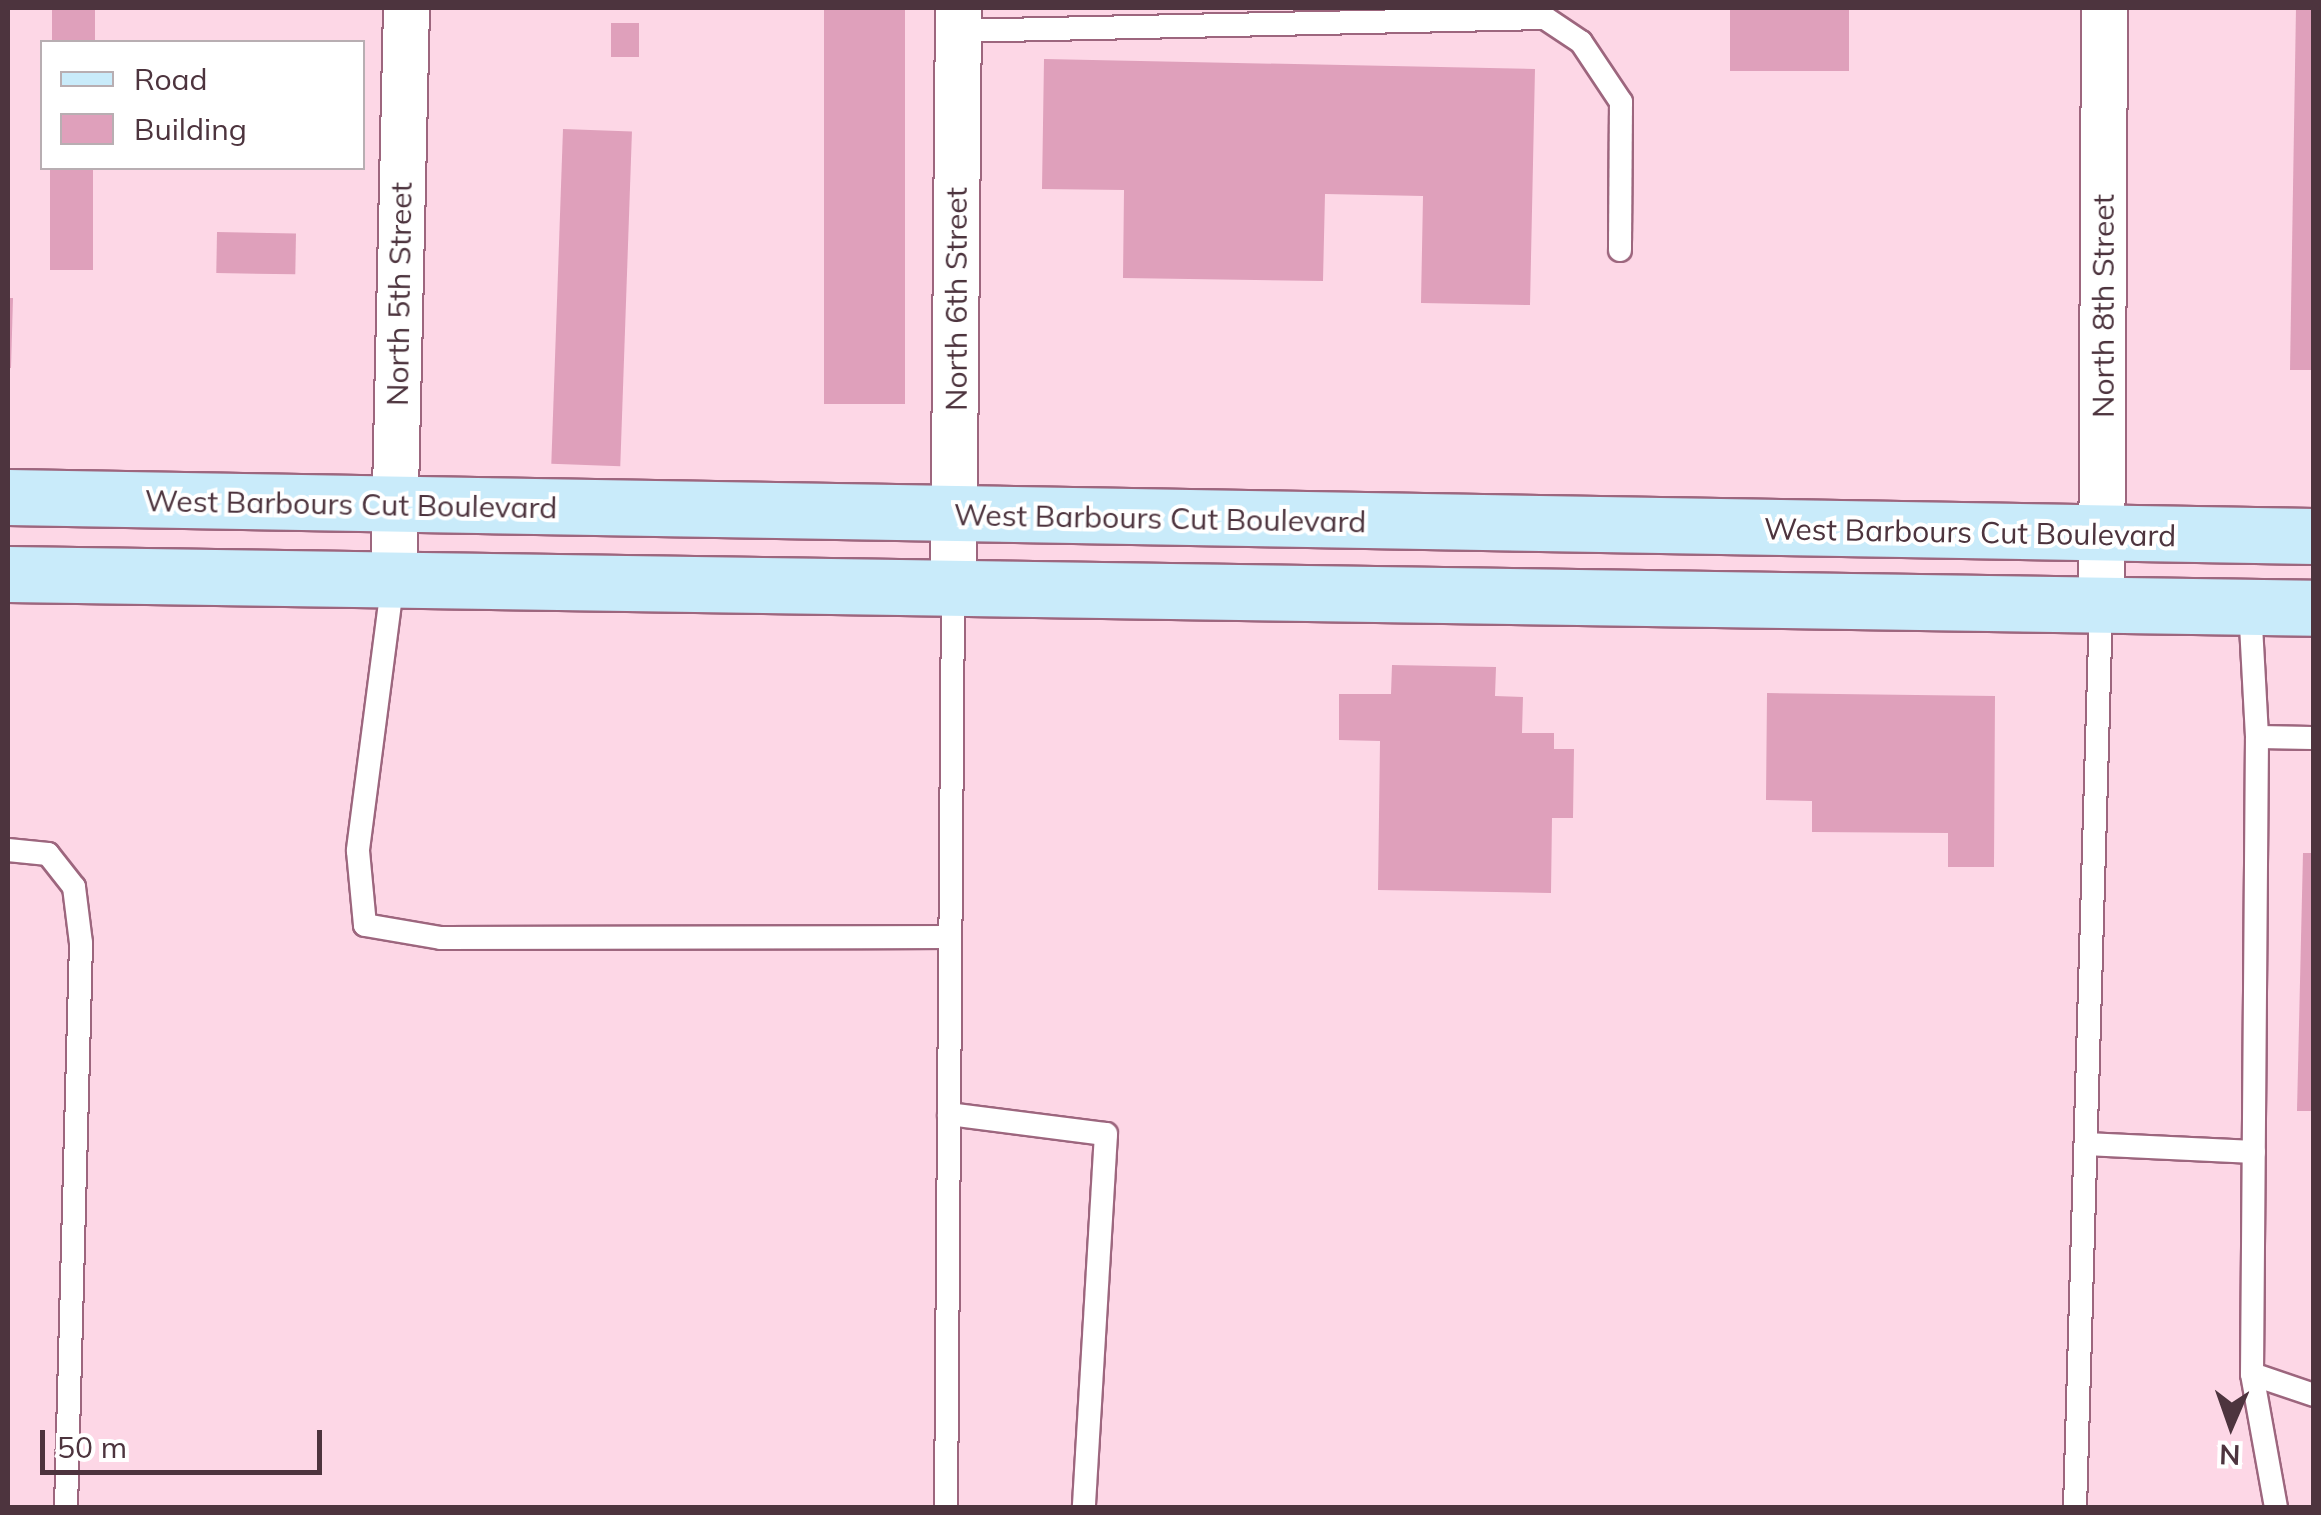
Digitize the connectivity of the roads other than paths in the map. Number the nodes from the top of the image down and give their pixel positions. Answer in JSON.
{"nodes":[{"id":1,"x":406,"y":8,"type":"edge"},
{"id":2,"x":2104,"y":8,"type":"edge"},
{"id":3,"x":958,"y":20,"type":"edge"},
{"id":4,"x":1620,"y":250,"type":"dead end"},
{"id":5,"x":8,"y":497,"type":"edge"},
{"id":6,"x":394,"y":506,"type":"junction"},
{"id":7,"x":954,"y":514,"type":"junction"},
{"id":8,"x":2102,"y":535,"type":"junction"},
{"id":9,"x":2314,"y":536,"type":"edge"},
{"id":10,"x":8,"y":574,"type":"edge"},
{"id":11,"x":393,"y":580,"type":"junction"},
{"id":12,"x":953,"y":590,"type":"junction"},
{"id":13,"x":2101,"y":605,"type":"junction"},
{"id":14,"x":2250,"y":608,"type":"junction"},
{"id":15,"x":2314,"y":608,"type":"edge"},
{"id":16,"x":2257,"y":737,"type":"junction"},
{"id":17,"x":2314,"y":738,"type":"edge"},
{"id":18,"x":8,"y":850,"type":"edge"},
{"id":19,"x":950,"y":937,"type":"junction"},
{"id":20,"x":949,"y":1114,"type":"junction"},
{"id":21,"x":2086,"y":1144,"type":"junction"},
{"id":22,"x":2254,"y":1152,"type":"junction"},
{"id":23,"x":2252,"y":1374,"type":"junction"},
{"id":24,"x":2314,"y":1395,"type":"edge"},
{"id":25,"x":66,"y":1508,"type":"edge"},
{"id":26,"x":946,"y":1508,"type":"edge"},
{"id":27,"x":1084,"y":1508,"type":"edge"},
{"id":28,"x":2075,"y":1508,"type":"edge"},
{"id":29,"x":2276,"y":1508,"type":"edge"}],
"edges":[{"from":1,"to":6,"type":"street","name":"North 5th Street"},
{"from":2,"to":8,"type":"street","name":"North 8th Street"},
{"from":3,"to":4,"type":"lane"},
{"from":3,"to":7,"type":"street","name":"North 6th Street"},
{"from":5,"to":6,"type":"street","name":"West Barbours Cut Boulevard"},
{"from":6,"to":7,"type":"street","name":"West Barbours Cut Boulevard"},
{"from":6,"to":11,"type":"street","name":"North 5th Street"},
{"from":7,"to":8,"type":"street","name":"West Barbours Cut Boulevard"},
{"from":7,"to":12,"type":"street","name":"North 6th Street"},
{"from":8,"to":9,"type":"street","name":"West Barbours Cut Boulevard"},
{"from":8,"to":13,"type":"street","name":"North 8th Street"},
{"from":10,"to":11,"type":"street"},
{"from":11,"to":12,"type":"street"},
{"from":11,"to":19,"type":"lane"},
{"from":12,"to":13,"type":"street"},
{"from":12,"to":19,"type":"lane"},
{"from":13,"to":14,"type":"street"},
{"from":13,"to":21,"type":"lane"},
{"from":14,"to":15,"type":"street"},
{"from":14,"to":16,"type":"lane"},
{"from":16,"to":17,"type":"lane"},
{"from":16,"to":22,"type":"lane"},
{"from":18,"to":25,"type":"lane"},
{"from":19,"to":20,"type":"lane"},
{"from":20,"to":26,"type":"lane"},
{"from":20,"to":27,"type":"lane"},
{"from":21,"to":22,"type":"lane"},
{"from":21,"to":28,"type":"lane"},
{"from":22,"to":23,"type":"lane"},
{"from":23,"to":24,"type":"lane"},
{"from":23,"to":29,"type":"lane"}]}
